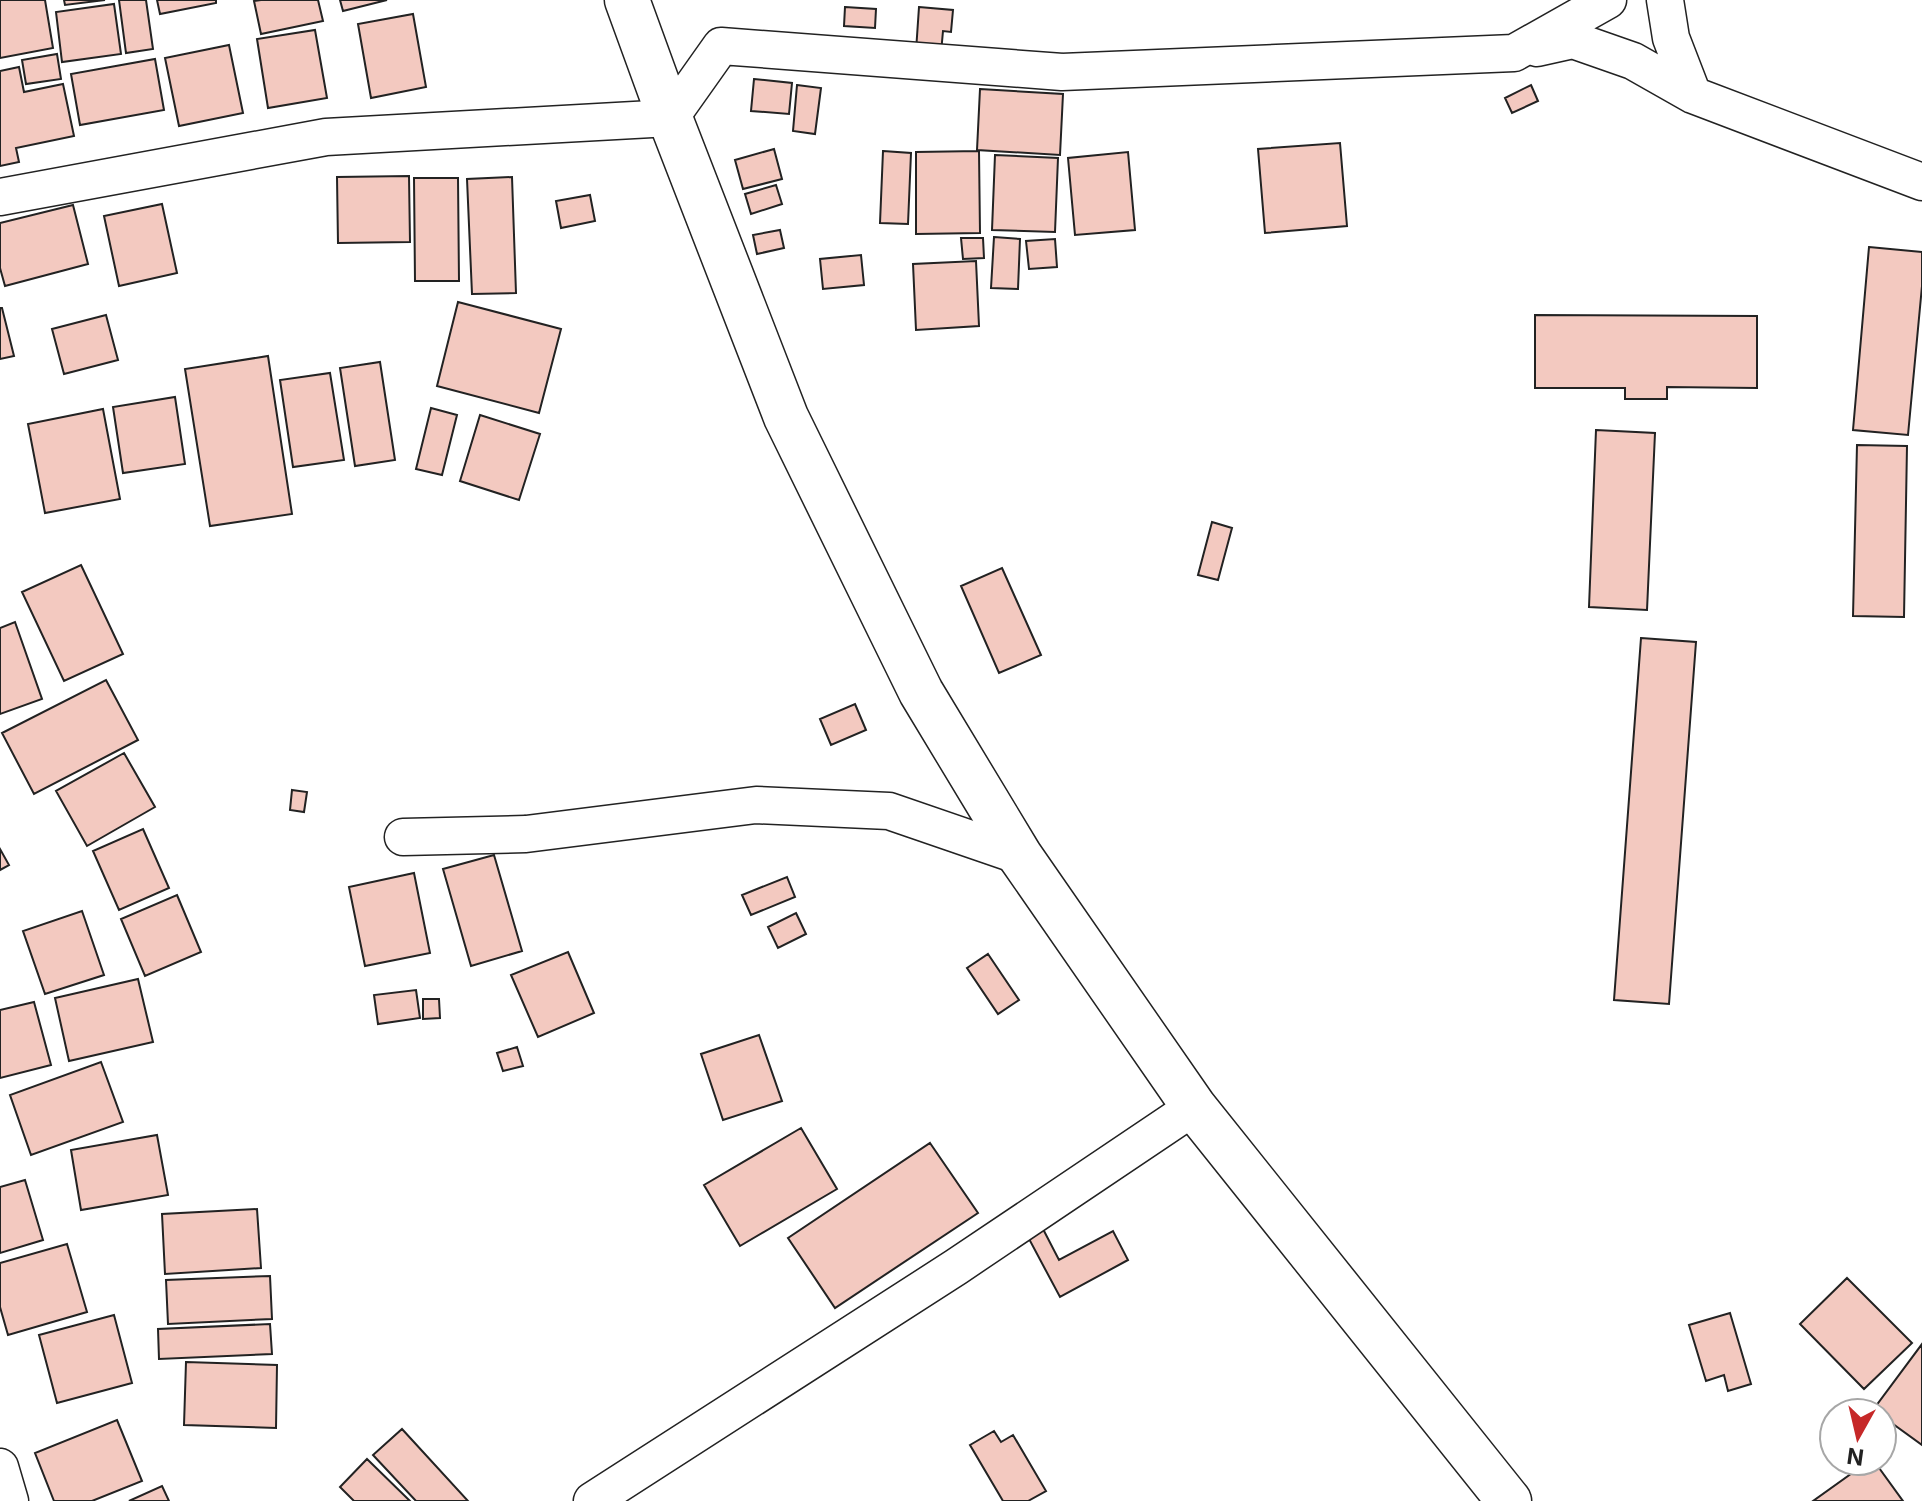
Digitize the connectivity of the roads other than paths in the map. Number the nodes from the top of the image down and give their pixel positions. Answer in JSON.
{"nodes":[{"id":1,"x":627,"y":0,"type":"edge"},
{"id":2,"x":1608,"y":0,"type":"edge"},
{"id":3,"x":1665,"y":0,"type":"edge"},
{"id":4,"x":1514,"y":53,"type":"junction"},
{"id":5,"x":1693,"y":95,"type":"junction"},
{"id":6,"x":670,"y":118,"type":"junction"},
{"id":7,"x":1922,"y":182,"type":"edge"},
{"id":8,"x":0,"y":197,"type":"edge"},
{"id":9,"x":403,"y":837,"type":"dead end"},
{"id":10,"x":1020,"y":856,"type":"junction"},
{"id":11,"x":1194,"y":1107,"type":"junction"},
{"id":12,"x":0,"y":1467,"type":"edge"},
{"id":13,"x":10,"y":1501,"type":"edge"},
{"id":14,"x":592,"y":1501,"type":"edge"},
{"id":15,"x":1509,"y":1501,"type":"edge"}],
"edges":[{"from":1,"to":6,"type":"main road"},
{"from":2,"to":4,"type":"street"},
{"from":3,"to":5,"type":"street"},
{"from":4,"to":5,"type":"street"},
{"from":4,"to":6,"type":"street"},
{"from":5,"to":7,"type":"street"},
{"from":6,"to":8,"type":"street"},
{"from":6,"to":10,"type":"main road"},
{"from":9,"to":10,"type":"street"},
{"from":10,"to":11,"type":"main road"},
{"from":11,"to":14,"type":"street"},
{"from":11,"to":15,"type":"main road"},
{"from":12,"to":13,"type":"street"}]}
